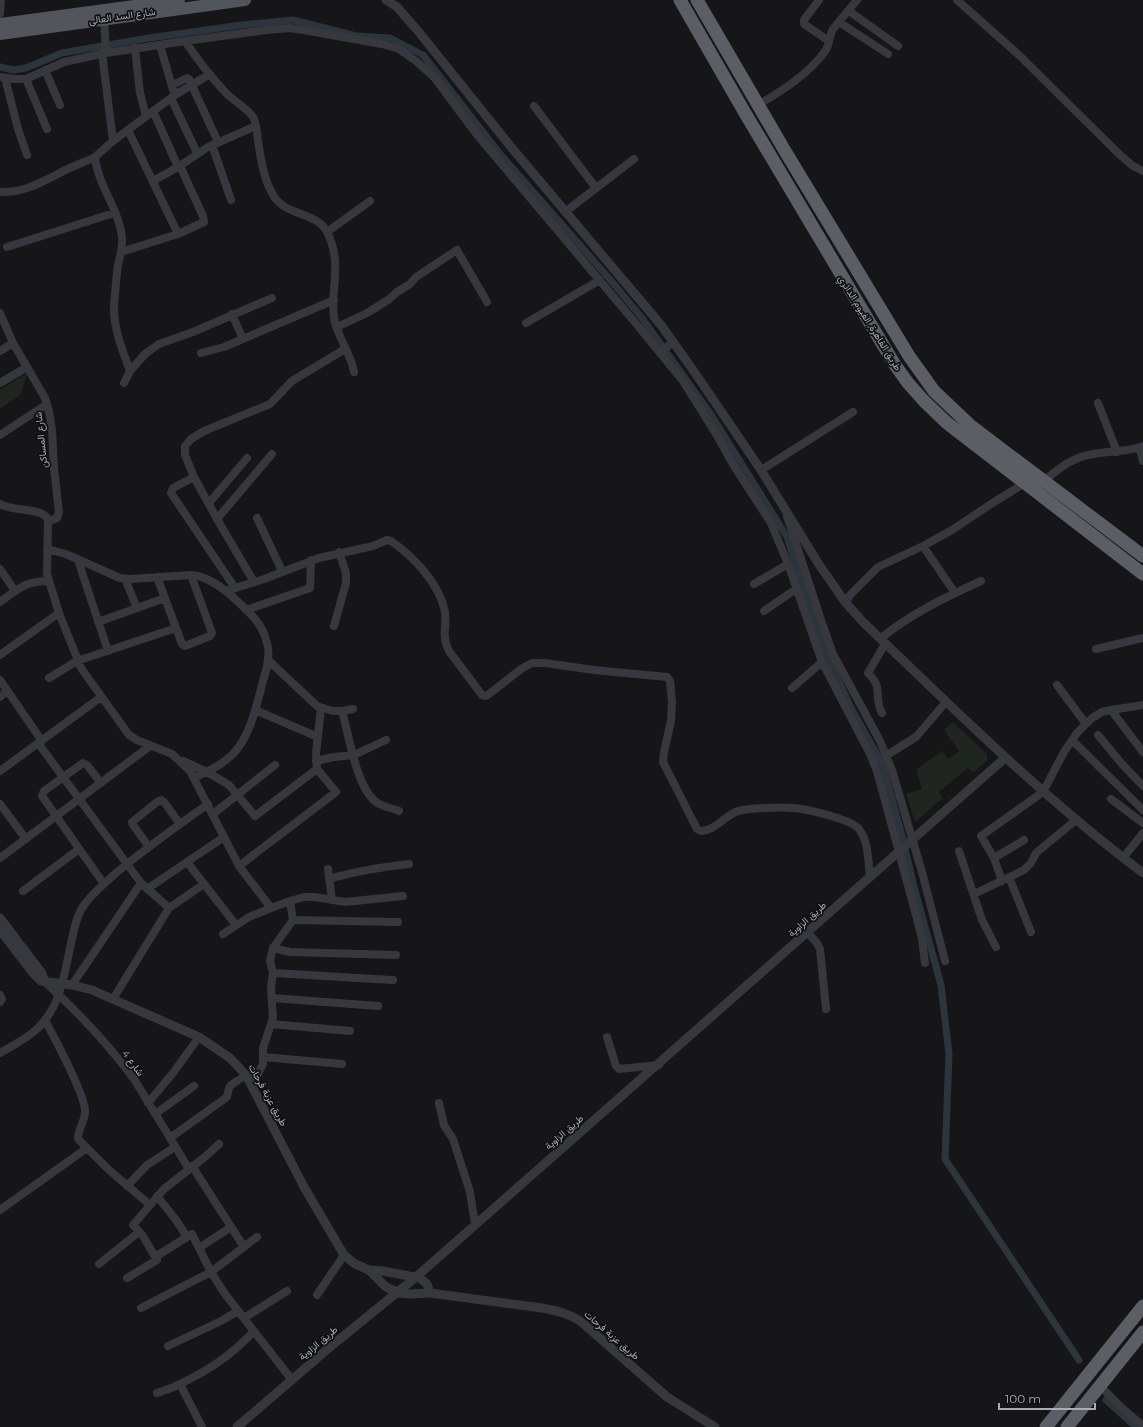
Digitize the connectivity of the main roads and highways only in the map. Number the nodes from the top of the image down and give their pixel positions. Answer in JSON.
{"nodes":[{"id":1,"x":179,"y":0,"type":"edge"},
{"id":2,"x":245,"y":0,"type":"edge"},
{"id":3,"x":680,"y":0,"type":"edge"},
{"id":4,"x":697,"y":0,"type":"edge"},
{"id":5,"x":56,"y":21,"type":"junction"},
{"id":6,"x":0,"y":24,"type":"edge"},
{"id":7,"x":0,"y":34,"type":"edge"},
{"id":8,"x":758,"y":105,"type":"junction"},
{"id":9,"x":744,"y":113,"type":"junction"},
{"id":10,"x":1046,"y":488,"type":"junction"},
{"id":11,"x":1086,"y":513,"type":"junction"},
{"id":12,"x":1078,"y":523,"type":"junction"},
{"id":13,"x":1143,"y":556,"type":"edge"},
{"id":14,"x":1143,"y":574,"type":"edge"},
{"id":15,"x":1141,"y":1312,"type":"edge"},
{"id":16,"x":1143,"y":1332,"type":"edge"},
{"id":17,"x":1116,"y":1339,"type":"junction"},
{"id":18,"x":1129,"y":1350,"type":"junction"},
{"id":19,"x":1046,"y":1427,"type":"edge"},
{"id":20,"x":1067,"y":1427,"type":"edge"}],
"edges":[{"from":1,"to":5,"type":"main road","name":"شارع السد العالى"},
{"from":2,"to":5,"type":"main road","name":"شارع السد العالى"},
{"from":3,"to":9,"type":"highway","name":"طريق القاهرة, الفيوم الدائري"},
{"from":4,"to":8,"type":"highway","name":"طريق القاهرة, الفيوم الدائري"},
{"from":5,"to":6,"type":"main road","name":"شارع السد العالى"},
{"from":5,"to":7,"type":"main road","name":"شارع السد العالى"},
{"from":8,"to":9,"type":"highway"},
{"from":8,"to":10,"type":"highway","name":"طريق القاهرة, الفيوم الدائري"},
{"from":9,"to":10,"type":"highway","name":"طريق القاهرة, الفيوم الدائري"},
{"from":10,"to":11,"type":"highway","name":"طريق القاهرة, الفيوم الدائري"},
{"from":10,"to":12,"type":"highway","name":"طريق القاهرة, الفيوم الدائري"},
{"from":11,"to":12,"type":"highway"},
{"from":11,"to":13,"type":"highway","name":"طريق القاهرة, الفيوم الدائري"},
{"from":12,"to":14,"type":"highway","name":"طريق القاهرة, الفيوم الدائري"},
{"from":15,"to":17,"type":"highway"},
{"from":16,"to":18,"type":"highway"},
{"from":17,"to":18,"type":"highway"},
{"from":17,"to":19,"type":"highway"},
{"from":18,"to":20,"type":"highway"}]}
